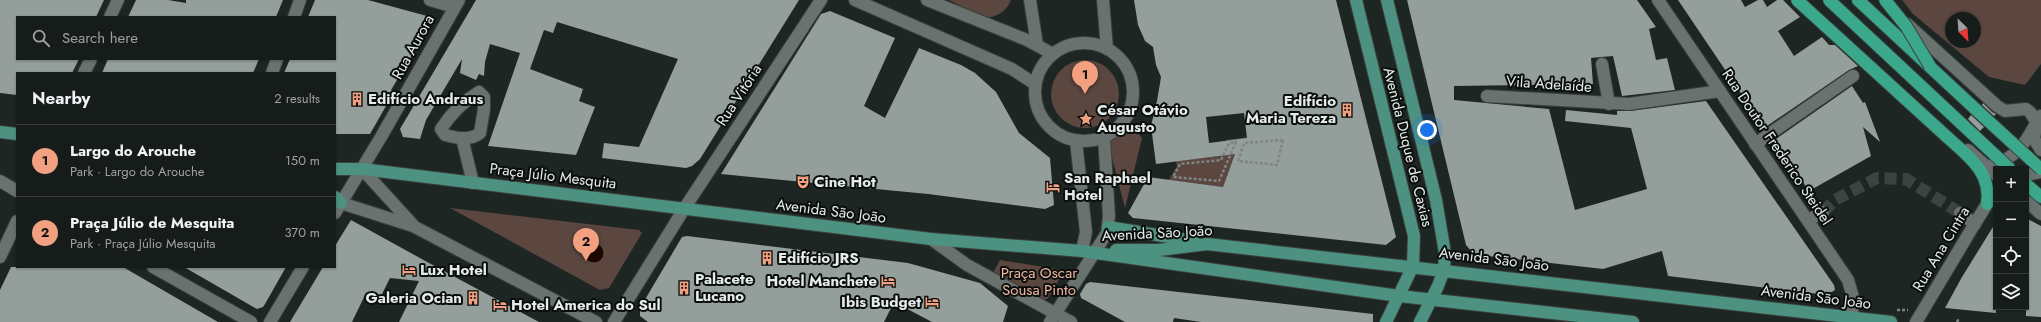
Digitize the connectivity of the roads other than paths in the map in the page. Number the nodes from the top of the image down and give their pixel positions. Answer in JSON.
{"nodes":[{"id":1,"x":118,"y":0,"type":"edge"},
{"id":2,"x":300,"y":0,"type":"edge"},
{"id":3,"x":430,"y":0,"type":"edge"},
{"id":4,"x":821,"y":0,"type":"edge"},
{"id":5,"x":855,"y":0,"type":"edge"},
{"id":6,"x":927,"y":0,"type":"edge"},
{"id":7,"x":1030,"y":0,"type":"edge"},
{"id":8,"x":1103,"y":0,"type":"edge"},
{"id":9,"x":1356,"y":0,"type":"edge"},
{"id":10,"x":1387,"y":0,"type":"edge"},
{"id":11,"x":1658,"y":0,"type":"edge"},
{"id":12,"x":1793,"y":0,"type":"edge"},
{"id":13,"x":1797,"y":0,"type":"edge"},
{"id":14,"x":1829,"y":0,"type":"edge"},
{"id":15,"x":1858,"y":0,"type":"edge"},
{"id":16,"x":1881,"y":0,"type":"edge"},
{"id":17,"x":1885,"y":0,"type":"edge"},
{"id":18,"x":456,"y":4,"type":"edge"},
{"id":19,"x":110,"y":16,"type":"edge"},
{"id":20,"x":294,"y":16,"type":"edge"},
{"id":21,"x":1038,"y":45,"type":"junction"},
{"id":22,"x":1107,"y":49,"type":"junction"},
{"id":23,"x":1053,"y":54,"type":"junction"},
{"id":24,"x":90,"y":60,"type":"edge"},
{"id":25,"x":277,"y":60,"type":"edge"},
{"id":26,"x":1602,"y":64,"type":"dead end"},
{"id":27,"x":1930,"y":66,"type":"junction"},
{"id":28,"x":84,"y":72,"type":"edge"},
{"id":29,"x":272,"y":72,"type":"edge"},
{"id":30,"x":1853,"y":76,"type":"dead end"},
{"id":31,"x":1035,"y":84,"type":"junction"},
{"id":32,"x":1720,"y":91,"type":"junction"},
{"id":33,"x":1487,"y":96,"type":"dead end"},
{"id":34,"x":1609,"y":104,"type":"junction"},
{"id":35,"x":2039,"y":119,"type":"edge"},
{"id":36,"x":0,"y":132,"type":"edge"},
{"id":37,"x":16,"y":134,"type":"edge"},
{"id":38,"x":1104,"y":137,"type":"junction"},
{"id":39,"x":462,"y":138,"type":"dead end"},
{"id":40,"x":1076,"y":141,"type":"junction"},
{"id":41,"x":1755,"y":144,"type":"junction"},
{"id":42,"x":2041,"y":150,"type":"edge"},
{"id":43,"x":1984,"y":164,"type":"junction"},
{"id":44,"x":2007,"y":166,"type":"edge"},
{"id":45,"x":336,"y":169,"type":"edge"},
{"id":46,"x":362,"y":169,"type":"junction"},
{"id":47,"x":2041,"y":169,"type":"edge"},
{"id":48,"x":1993,"y":172,"type":"edge"},
{"id":49,"x":2041,"y":172,"type":"edge"},
{"id":50,"x":2029,"y":174,"type":"edge"},
{"id":51,"x":0,"y":181,"type":"edge"},
{"id":52,"x":472,"y":183,"type":"junction"},
{"id":53,"x":2029,"y":187,"type":"edge"},
{"id":54,"x":16,"y":190,"type":"edge"},
{"id":55,"x":2041,"y":197,"type":"edge"},
{"id":56,"x":1993,"y":198,"type":"edge"},
{"id":57,"x":2027,"y":202,"type":"edge"},
{"id":58,"x":1988,"y":204,"type":"junction"},
{"id":59,"x":337,"y":205,"type":"edge"},
{"id":60,"x":684,"y":208,"type":"junction"},
{"id":61,"x":1823,"y":212,"type":"tunnel mouth"},
{"id":62,"x":1960,"y":213,"type":"tunnel mouth"},
{"id":63,"x":2041,"y":214,"type":"edge"},
{"id":64,"x":1808,"y":220,"type":"junction"},
{"id":65,"x":16,"y":223,"type":"edge"},
{"id":66,"x":1974,"y":224,"type":"junction"},
{"id":67,"x":413,"y":226,"type":"junction"},
{"id":68,"x":1108,"y":227,"type":"junction"},
{"id":69,"x":931,"y":240,"type":"junction"},
{"id":70,"x":1207,"y":244,"type":"junction"},
{"id":71,"x":1088,"y":252,"type":"junction"},
{"id":72,"x":0,"y":257,"type":"edge"},
{"id":73,"x":1413,"y":266,"type":"junction"},
{"id":74,"x":155,"y":268,"type":"edge"},
{"id":75,"x":302,"y":268,"type":"edge"},
{"id":76,"x":1444,"y":270,"type":"junction"},
{"id":77,"x":1399,"y":296,"type":"junction"},
{"id":78,"x":1432,"y":299,"type":"junction"},
{"id":79,"x":1852,"y":317,"type":"junction"},
{"id":80,"x":1053,"y":318,"type":"edge"},
{"id":81,"x":251,"y":322,"type":"edge"},
{"id":82,"x":270,"y":322,"type":"edge"},
{"id":83,"x":596,"y":322,"type":"edge"},
{"id":84,"x":614,"y":322,"type":"edge"},
{"id":85,"x":1071,"y":322,"type":"edge"},
{"id":86,"x":1386,"y":322,"type":"edge"},
{"id":87,"x":1420,"y":322,"type":"edge"},
{"id":88,"x":1633,"y":322,"type":"edge"},
{"id":89,"x":1891,"y":322,"type":"edge"},
{"id":90,"x":1916,"y":322,"type":"edge"}],
"edges":[{"from":1,"to":19,"type":"street"},
{"from":2,"to":20,"type":"street"},
{"from":3,"to":18,"type":"street"},
{"from":4,"to":60,"type":"street","name":"Rua Vitória"},
{"from":5,"to":31,"type":"street"},
{"from":6,"to":21,"type":"street"},
{"from":7,"to":21,"type":"street"},
{"from":8,"to":22,"type":"street"},
{"from":9,"to":73,"type":"main road","name":"Avenida Duque de Caxias"},
{"from":10,"to":76,"type":"main road","name":"Avenida Duque de Caxias"},
{"from":11,"to":32,"type":"street","name":"Rua Doutor Frederico Steidel"},
{"from":12,"to":43,"type":"street"},
{"from":13,"to":58,"type":"highway","bridge":true},
{"from":14,"to":44,"type":"highway","bridge":true},
{"from":15,"to":27,"type":"highway","bridge":true},
{"from":16,"to":35,"type":"street"},
{"from":17,"to":27,"type":"highway","bridge":true},
{"from":18,"to":46,"type":"street","name":"Rua Aurora"},
{"from":21,"to":23,"type":"street"},
{"from":22,"to":23,"type":"street"},
{"from":22,"to":38,"type":"street"},
{"from":23,"to":31,"type":"street"},
{"from":24,"to":28,"type":"street"},
{"from":25,"to":29,"type":"street"},
{"from":26,"to":34,"type":"street","name":"Vila Adelaíde"},
{"from":27,"to":47,"type":"highway","bridge":true},
{"from":30,"to":41,"type":"street"},
{"from":31,"to":40,"type":"street"},
{"from":32,"to":34,"type":"street","name":"Vila Adelaíde"},
{"from":32,"to":41,"type":"street","name":"Rua Doutor Frederico Steidel"},
{"from":33,"to":34,"type":"street","name":"Vila Adelaíde"},
{"from":35,"to":42,"type":"street"},
{"from":35,"to":43,"type":"street"},
{"from":36,"to":37,"type":"main road"},
{"from":38,"to":40,"type":"street"},
{"from":38,"to":68,"type":"street"},
{"from":39,"to":52,"type":"street"},
{"from":40,"to":71,"type":"street"},
{"from":41,"to":64,"type":"street","name":"Rua Doutor Frederico Steidel"},
{"from":43,"to":48,"type":"street"},
{"from":45,"to":46,"type":"main road"},
{"from":46,"to":52,"type":"main road","name":"Praça Júlio Mesquita"},
{"from":46,"to":59,"type":"street","name":"Rua Aurora"},
{"from":46,"to":67,"type":"street"},
{"from":49,"to":50,"type":"street"},
{"from":51,"to":54,"type":"street"},
{"from":52,"to":60,"type":"main road","name":"Praça Júlio Mesquita"},
{"from":53,"to":55,"type":"highway"},
{"from":56,"to":58,"type":"street","name":"Rua Ana Cintra"},
{"from":57,"to":63,"type":"street"},
{"from":58,"to":66,"type":"street","name":"Rua Ana Cintra"},
{"from":59,"to":67,"type":"street"},
{"from":60,"to":69,"type":"main road","name":"Avenida São João"},
{"from":60,"to":84,"type":"street"},
{"from":61,"to":64,"type":"street"},
{"from":62,"to":66,"type":"street"},
{"from":64,"to":79,"type":"street","name":"Rua Doutor Frederico Steidel"},
{"from":65,"to":72,"type":"street"},
{"from":66,"to":90,"type":"street","name":"Rua Ana Cintra"},
{"from":67,"to":83,"type":"street"},
{"from":68,"to":70,"type":"main road"},
{"from":68,"to":71,"type":"street"},
{"from":69,"to":71,"type":"main road","name":"Avenida São João"},
{"from":69,"to":80,"type":"street"},
{"from":70,"to":71,"type":"main road","name":"Avenida São João"},
{"from":70,"to":73,"type":"main road","name":"Avenida São João"},
{"from":71,"to":77,"type":"main road","name":"Avenida São João"},
{"from":71,"to":80,"type":"street"},
{"from":73,"to":76,"type":"main road","name":"Avenida São João"},
{"from":73,"to":77,"type":"main road","name":"Avenida Duque de Caxias"},
{"from":74,"to":81,"type":"street"},
{"from":75,"to":82,"type":"street"},
{"from":76,"to":78,"type":"main road","name":"Avenida Duque de Caxias"},
{"from":76,"to":79,"type":"main road","name":"Avenida São João"},
{"from":77,"to":78,"type":"main road","name":"Avenida São João"},
{"from":77,"to":86,"type":"main road","name":"Avenida Duque de Caxias"},
{"from":78,"to":87,"type":"main road","name":"Avenida Duque de Caxias"},
{"from":78,"to":88,"type":"main road","name":"Avenida São João"},
{"from":79,"to":89,"type":"main road","name":"Avenida São João"},
{"from":80,"to":85,"type":"street"}]}
